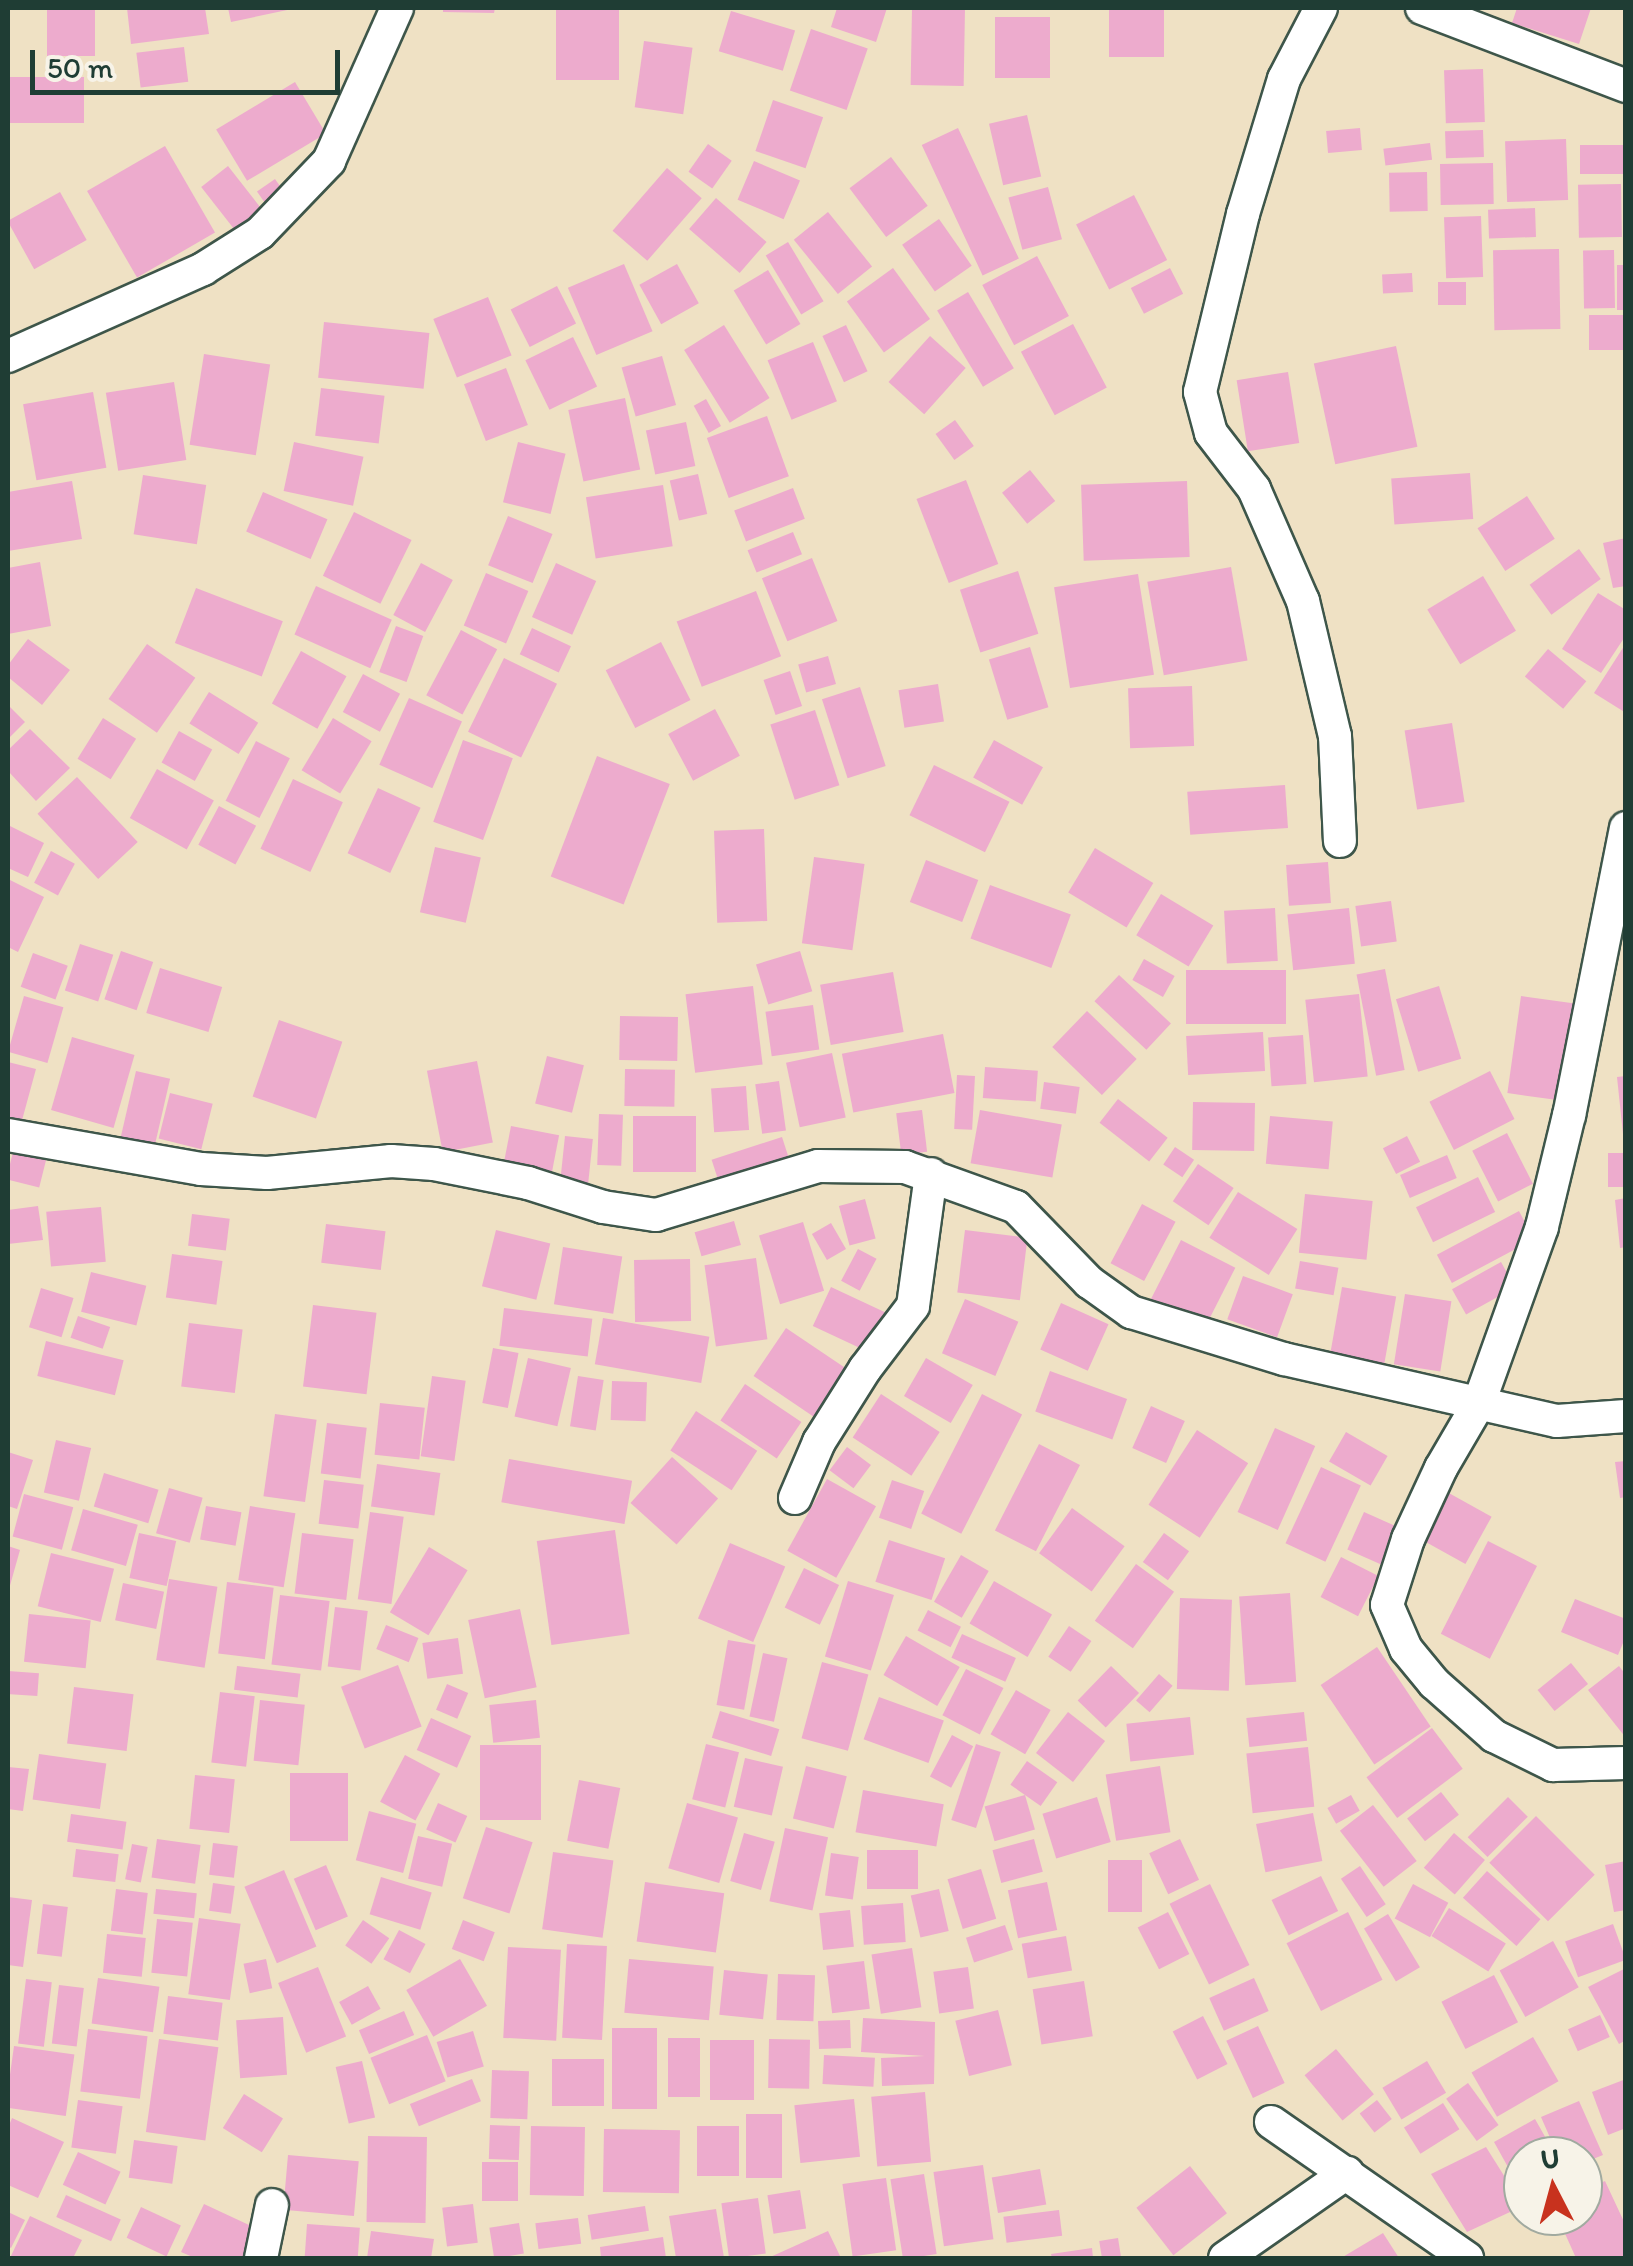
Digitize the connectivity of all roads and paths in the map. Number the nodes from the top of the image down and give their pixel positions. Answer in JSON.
{"nodes":[{"id":1,"x":397,"y":8,"type":"edge"},
{"id":2,"x":1321,"y":8,"type":"edge"},
{"id":3,"x":1422,"y":8,"type":"edge"},
{"id":4,"x":1626,"y":86,"type":"edge"},
{"id":5,"x":8,"y":356,"type":"edge"},
{"id":6,"x":1626,"y":828,"type":"edge"},
{"id":7,"x":1340,"y":841,"type":"dead end"},
{"id":8,"x":8,"y":1135,"type":"edge"},
{"id":9,"x":931,"y":1174,"type":"junction"},
{"id":10,"x":1480,"y":1403,"type":"junction"},
{"id":11,"x":1626,"y":1416,"type":"edge"},
{"id":12,"x":795,"y":1498,"type":"dead end"},
{"id":13,"x":1626,"y":1763,"type":"edge"},
{"id":14,"x":1271,"y":2122,"type":"dead end"},
{"id":15,"x":1347,"y":2174,"type":"junction"},
{"id":16,"x":272,"y":2205,"type":"dead end"},
{"id":17,"x":261,"y":2258,"type":"edge"},
{"id":18,"x":1225,"y":2258,"type":"edge"},
{"id":19,"x":1467,"y":2258,"type":"edge"}],
"edges":[{"from":1,"to":5,"type":"street"},
{"from":2,"to":7,"type":"street"},
{"from":3,"to":4,"type":"street"},
{"from":6,"to":10,"type":"street"},
{"from":8,"to":9,"type":"street"},
{"from":9,"to":10,"type":"street"},
{"from":9,"to":12,"type":"street"},
{"from":10,"to":11,"type":"street"},
{"from":10,"to":13,"type":"street"},
{"from":14,"to":15,"type":"street"},
{"from":15,"to":18,"type":"street"},
{"from":15,"to":19,"type":"street"},
{"from":16,"to":17,"type":"street"}]}
